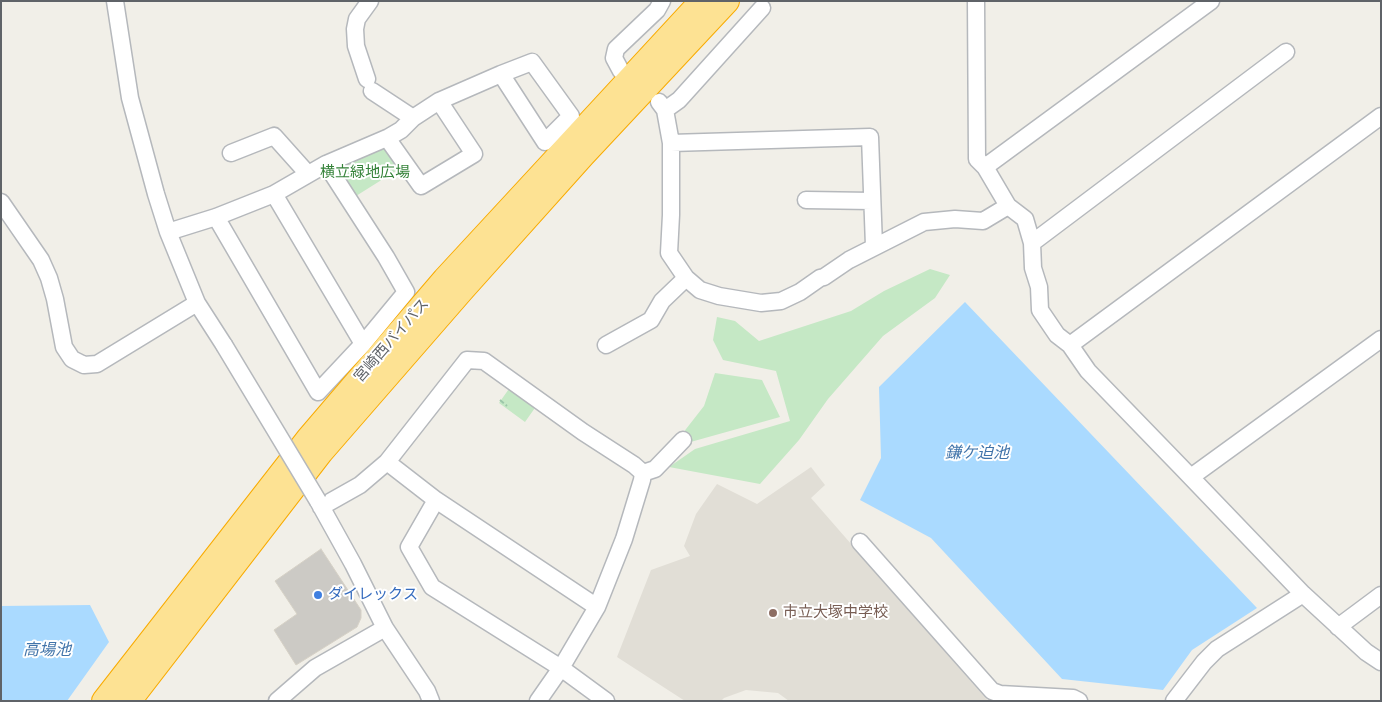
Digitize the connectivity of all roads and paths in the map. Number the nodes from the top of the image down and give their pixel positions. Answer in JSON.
{"nodes":[{"id":1,"x":115,"y":1,"type":"edge"},
{"id":2,"x":370,"y":1,"type":"edge"},
{"id":3,"x":662,"y":1,"type":"edge"},
{"id":4,"x":702,"y":1,"type":"edge"},
{"id":5,"x":727,"y":1,"type":"edge"},
{"id":6,"x":976,"y":1,"type":"edge"},
{"id":7,"x":1211,"y":1,"type":"edge"},
{"id":8,"x":762,"y":8,"type":"dead end"},
{"id":9,"x":1286,"y":52,"type":"dead end"},
{"id":10,"x":621,"y":72,"type":"dead end"},
{"id":11,"x":500,"y":74,"type":"junction"},
{"id":12,"x":439,"y":101,"type":"junction"},
{"id":13,"x":1381,"y":116,"type":"edge"},
{"id":14,"x":413,"y":118,"type":"junction"},
{"id":15,"x":387,"y":138,"type":"junction"},
{"id":16,"x":671,"y":143,"type":"junction"},
{"id":17,"x":231,"y":153,"type":"dead end"},
{"id":18,"x":326,"y":164,"type":"junction"},
{"id":19,"x":985,"y":167,"type":"junction"},
{"id":20,"x":308,"y":174,"type":"junction"},
{"id":21,"x":274,"y":194,"type":"junction"},
{"id":22,"x":806,"y":200,"type":"dead end"},
{"id":23,"x":872,"y":201,"type":"junction"},
{"id":24,"x":1,"y":202,"type":"edge"},
{"id":25,"x":1008,"y":206,"type":"junction"},
{"id":26,"x":216,"y":217,"type":"junction"},
{"id":27,"x":168,"y":232,"type":"junction"},
{"id":28,"x":1032,"y":243,"type":"junction"},
{"id":29,"x":874,"y":246,"type":"junction"},
{"id":30,"x":686,"y":278,"type":"junction"},
{"id":31,"x":197,"y":304,"type":"junction"},
{"id":32,"x":1381,"y":339,"type":"edge"},
{"id":33,"x":363,"y":344,"type":"junction"},
{"id":34,"x":606,"y":344,"type":"dead end"},
{"id":35,"x":1070,"y":345,"type":"junction"},
{"id":36,"x":500,"y":400,"type":"dead end"},
{"id":37,"x":504,"y":403,"type":"junction"},
{"id":38,"x":501,"y":406,"type":"dead end"},
{"id":39,"x":507,"y":406,"type":"dead end"},
{"id":40,"x":682,"y":440,"type":"dead end"},
{"id":41,"x":387,"y":462,"type":"junction"},
{"id":42,"x":643,"y":473,"type":"junction"},
{"id":43,"x":1191,"y":477,"type":"junction"},
{"id":44,"x":436,"y":500,"type":"junction"},
{"id":45,"x":320,"y":504,"type":"junction"},
{"id":46,"x":860,"y":542,"type":"dead end"},
{"id":47,"x":1303,"y":594,"type":"junction"},
{"id":48,"x":1381,"y":595,"type":"edge"},
{"id":49,"x":597,"y":607,"type":"junction"},
{"id":50,"x":1338,"y":626,"type":"junction"},
{"id":51,"x":385,"y":628,"type":"junction"},
{"id":52,"x":1381,"y":662,"type":"edge"},
{"id":53,"x":561,"y":668,"type":"junction"},
{"id":54,"x":119,"y":698,"type":"edge"},
{"id":55,"x":277,"y":701,"type":"edge"},
{"id":56,"x":431,"y":701,"type":"edge"},
{"id":57,"x":538,"y":701,"type":"edge"},
{"id":58,"x":606,"y":701,"type":"edge"},
{"id":59,"x":1079,"y":701,"type":"edge"},
{"id":60,"x":1174,"y":701,"type":"edge"}],
"edges":[{"from":1,"to":27,"type":"street"},
{"from":2,"to":14,"type":"street"},
{"from":3,"to":10,"type":"street"},
{"from":4,"to":54,"type":"highway","name":"宮崎西バイパス"},
{"from":5,"to":54,"type":"highway","name":"宮崎西バイパス"},
{"from":6,"to":19,"type":"street"},
{"from":7,"to":19,"type":"street"},
{"from":8,"to":16,"type":"street"},
{"from":9,"to":28,"type":"street"},
{"from":11,"to":11,"type":"street"},
{"from":11,"to":12,"type":"street"},
{"from":12,"to":14,"type":"street"},
{"from":12,"to":15,"type":"street"},
{"from":13,"to":35,"type":"street"},
{"from":14,"to":15,"type":"street"},
{"from":15,"to":18,"type":"street"},
{"from":16,"to":23,"type":"street"},
{"from":16,"to":30,"type":"street"},
{"from":17,"to":20,"type":"street"},
{"from":18,"to":20,"type":"street"},
{"from":18,"to":33,"type":"street"},
{"from":19,"to":25,"type":"street"},
{"from":20,"to":21,"type":"street"},
{"from":21,"to":26,"type":"street"},
{"from":21,"to":33,"type":"street"},
{"from":22,"to":23,"type":"street"},
{"from":23,"to":29,"type":"street"},
{"from":24,"to":31,"type":"street"},
{"from":25,"to":28,"type":"street"},
{"from":25,"to":29,"type":"street"},
{"from":26,"to":27,"type":"street"},
{"from":26,"to":33,"type":"street"},
{"from":27,"to":31,"type":"street"},
{"from":28,"to":35,"type":"street"},
{"from":29,"to":30,"type":"street"},
{"from":30,"to":34,"type":"street"},
{"from":31,"to":45,"type":"street","bridge":true},
{"from":32,"to":43,"type":"street"},
{"from":35,"to":43,"type":"street"},
{"from":36,"to":37,"type":"path"},
{"from":37,"to":38,"type":"path"},
{"from":37,"to":39,"type":"path"},
{"from":40,"to":42,"type":"street"},
{"from":41,"to":42,"type":"street"},
{"from":41,"to":44,"type":"street"},
{"from":41,"to":45,"type":"street"},
{"from":42,"to":49,"type":"street"},
{"from":43,"to":47,"type":"street"},
{"from":44,"to":49,"type":"street"},
{"from":44,"to":53,"type":"street"},
{"from":45,"to":51,"type":"street"},
{"from":46,"to":59,"type":"street"},
{"from":47,"to":50,"type":"street"},
{"from":47,"to":60,"type":"street"},
{"from":48,"to":50,"type":"street"},
{"from":49,"to":53,"type":"street"},
{"from":50,"to":52,"type":"street"},
{"from":51,"to":55,"type":"street"},
{"from":51,"to":56,"type":"street"},
{"from":53,"to":57,"type":"street"},
{"from":53,"to":58,"type":"street"}]}
